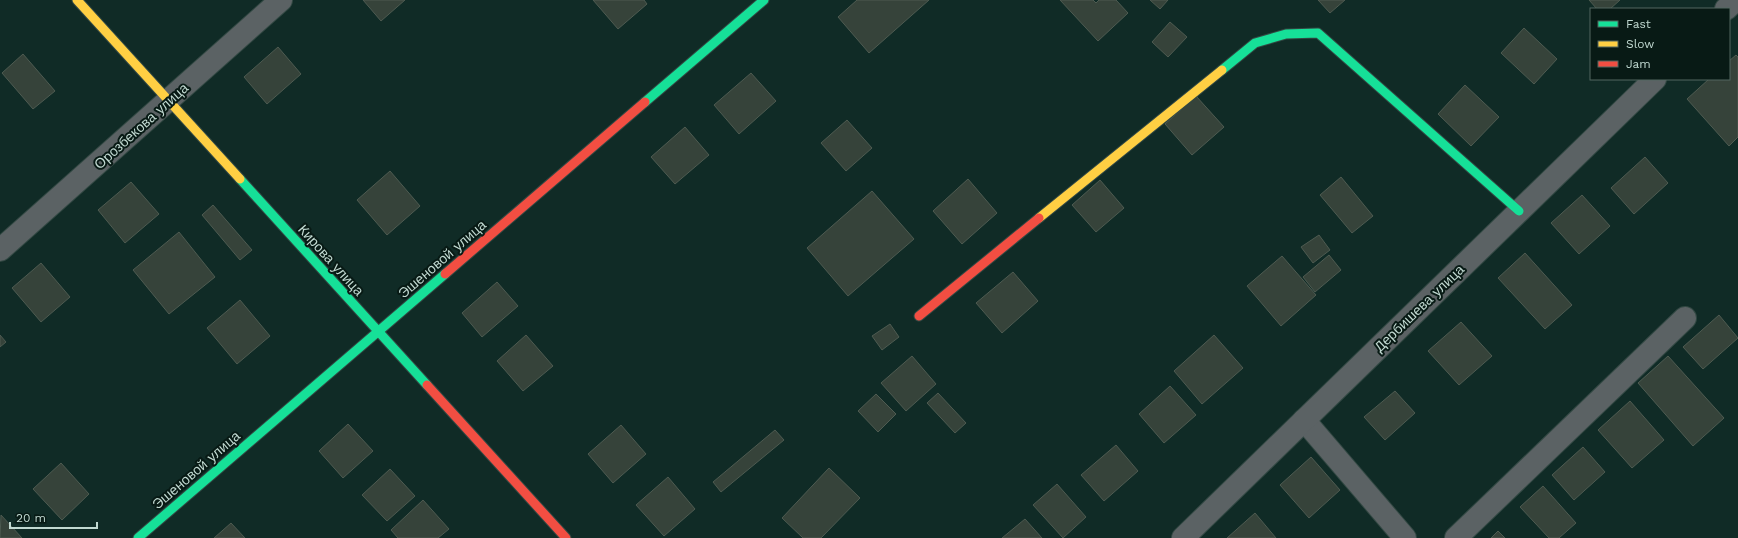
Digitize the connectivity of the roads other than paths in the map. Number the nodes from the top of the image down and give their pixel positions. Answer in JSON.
{"nodes":[{"id":1,"x":77,"y":0,"type":"edge"},
{"id":2,"x":281,"y":0,"type":"edge"},
{"id":3,"x":764,"y":0,"type":"edge"},
{"id":4,"x":1736,"y":0,"type":"edge"},
{"id":5,"x":1727,"y":8,"type":"edge"},
{"id":6,"x":1653,"y":80,"type":"edge"},
{"id":7,"x":168,"y":102,"type":"junction"},
{"id":8,"x":1519,"y":211,"type":"junction"},
{"id":9,"x":0,"y":250,"type":"edge"},
{"id":10,"x":919,"y":316,"type":"dead end"},
{"id":11,"x":1685,"y":318,"type":"dead end"},
{"id":12,"x":378,"y":332,"type":"junction"},
{"id":13,"x":1304,"y":420,"type":"junction"},
{"id":14,"x":138,"y":538,"type":"edge"},
{"id":15,"x":566,"y":538,"type":"edge"},
{"id":16,"x":1183,"y":538,"type":"edge"},
{"id":17,"x":1405,"y":538,"type":"edge"},
{"id":18,"x":1456,"y":538,"type":"edge"}],
"edges":[{"from":1,"to":7,"type":"street","name":"Кирова улица"},
{"from":2,"to":7,"type":"street","name":"Орозбекова улица"},
{"from":3,"to":12,"type":"street","name":"Эшеновой улица"},
{"from":4,"to":5,"type":"street"},
{"from":6,"to":8,"type":"street","name":"Дербишева улица"},
{"from":7,"to":9,"type":"street","name":"Орозбекова улица"},
{"from":7,"to":12,"type":"street","name":"Кирова улица"},
{"from":8,"to":10,"type":"street"},
{"from":8,"to":13,"type":"street","name":"Дербишева улица"},
{"from":11,"to":18,"type":"street"},
{"from":12,"to":14,"type":"street","name":"Эшеновой улица"},
{"from":12,"to":15,"type":"street","name":"Кирова улица"},
{"from":13,"to":16,"type":"street","name":"Дербишева улица"},
{"from":13,"to":17,"type":"street"}]}
